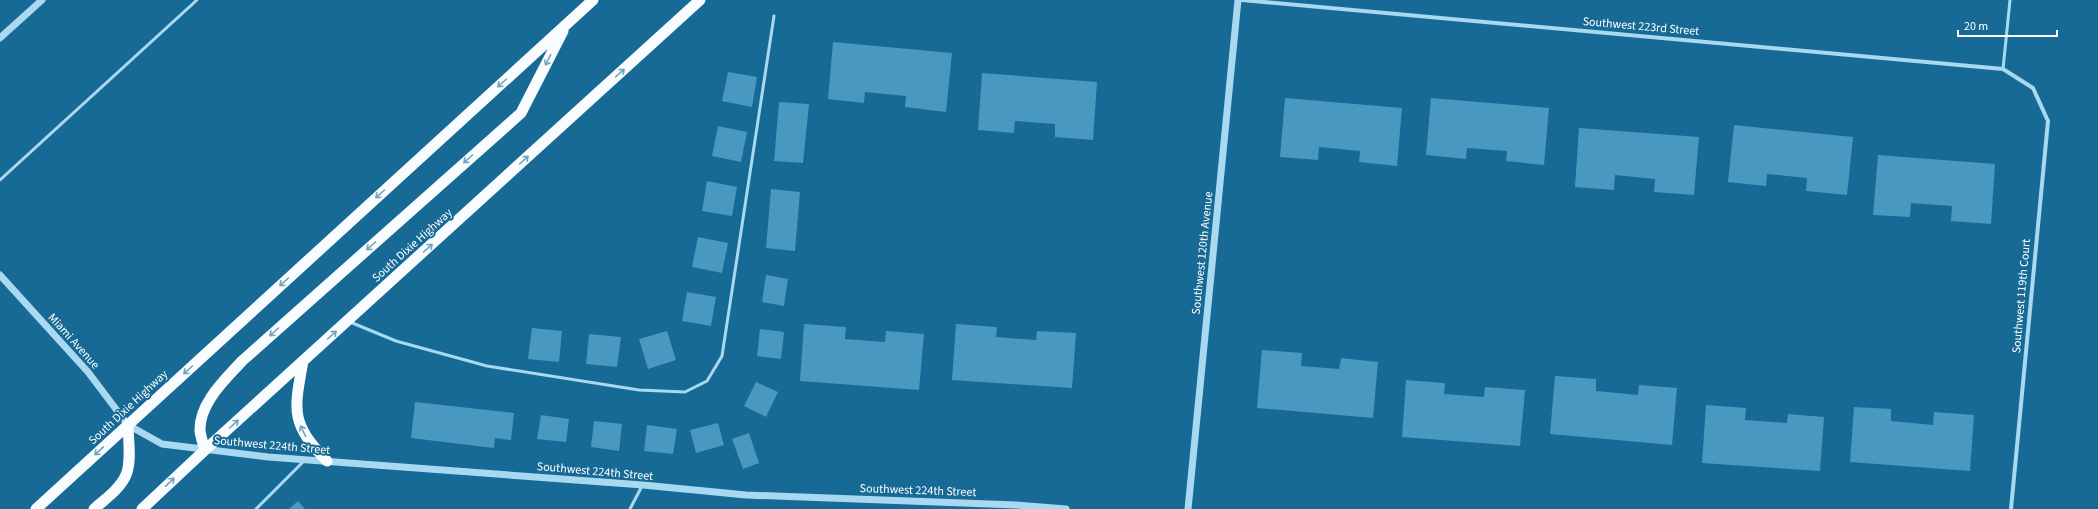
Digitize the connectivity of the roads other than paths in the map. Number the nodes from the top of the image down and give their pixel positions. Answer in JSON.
{"nodes":[{"id":1,"x":42,"y":0,"type":"edge"},
{"id":2,"x":197,"y":0,"type":"edge"},
{"id":3,"x":593,"y":0,"type":"edge"},
{"id":4,"x":700,"y":0,"type":"edge"},
{"id":5,"x":1238,"y":0,"type":"edge"},
{"id":6,"x":1242,"y":0,"type":"edge"},
{"id":7,"x":2010,"y":0,"type":"edge"},
{"id":8,"x":774,"y":16,"type":"dead end"},
{"id":9,"x":566,"y":25,"type":"junction"},
{"id":10,"x":0,"y":38,"type":"edge"},
{"id":11,"x":2003,"y":69,"type":"junction"},
{"id":12,"x":2033,"y":88,"type":"joint"},
{"id":13,"x":0,"y":180,"type":"edge"},
{"id":14,"x":0,"y":275,"type":"edge"},
{"id":15,"x":348,"y":321,"type":"junction"},
{"id":16,"x":303,"y":362,"type":"junction"},
{"id":17,"x":128,"y":425,"type":"junction"},
{"id":18,"x":204,"y":450,"type":"junction"},
{"id":19,"x":305,"y":460,"type":"junction"},
{"id":20,"x":327,"y":461,"type":"junction"},
{"id":21,"x":643,"y":485,"type":"junction"},
{"id":22,"x":36,"y":509,"type":"edge"},
{"id":23,"x":94,"y":509,"type":"edge"},
{"id":24,"x":142,"y":509,"type":"edge"},
{"id":25,"x":256,"y":509,"type":"edge"},
{"id":26,"x":630,"y":509,"type":"edge"},
{"id":27,"x":1066,"y":509,"type":"edge"},
{"id":28,"x":1188,"y":509,"type":"edge"},
{"id":29,"x":2011,"y":509,"type":"edge"}],
"edges":[{"from":1,"to":10,"type":"street"},
{"from":2,"to":13,"type":"lane"},
{"from":3,"to":9,"type":"highway","name":"South Dixie Highway"},
{"from":15,"to":4,"type":"highway","name":"South Dixie Highway","one_way":true},
{"from":5,"to":28,"type":"street","name":"Southwest 120th Avenue"},
{"from":6,"to":11,"type":"street","name":"Southwest 223rd Street"},
{"from":7,"to":11,"type":"lane"},
{"from":8,"to":15,"type":"lane"},
{"from":9,"to":17,"type":"highway","name":"South Dixie Highway","one_way":true},
{"from":9,"to":18,"type":"highway","one_way":true},
{"from":11,"to":12,"type":"street","name":"Southwest 223rd Street"},
{"from":12,"to":29,"type":"street","name":"Southwest 119th Court"},
{"from":14,"to":17,"type":"street","name":"Miami Avenue"},
{"from":16,"to":15,"type":"highway","name":"South Dixie Highway","one_way":true},
{"from":18,"to":16,"type":"highway","name":"South Dixie Highway","one_way":true},
{"from":20,"to":16,"type":"highway","one_way":true},
{"from":17,"to":18,"type":"street","name":"Southwest 224th Street"},
{"from":17,"to":22,"type":"highway","name":"South Dixie Highway","one_way":true},
{"from":17,"to":23,"type":"highway"},
{"from":18,"to":19,"type":"street","name":"Southwest 224th Street"},
{"from":24,"to":18,"type":"highway","name":"South Dixie Highway","one_way":true},
{"from":19,"to":20,"type":"street","name":"Southwest 224th Street"},
{"from":19,"to":25,"type":"lane"},
{"from":20,"to":21,"type":"street","name":"Southwest 224th Street"},
{"from":21,"to":26,"type":"lane"},
{"from":21,"to":27,"type":"street","name":"Southwest 224th Street"}]}
